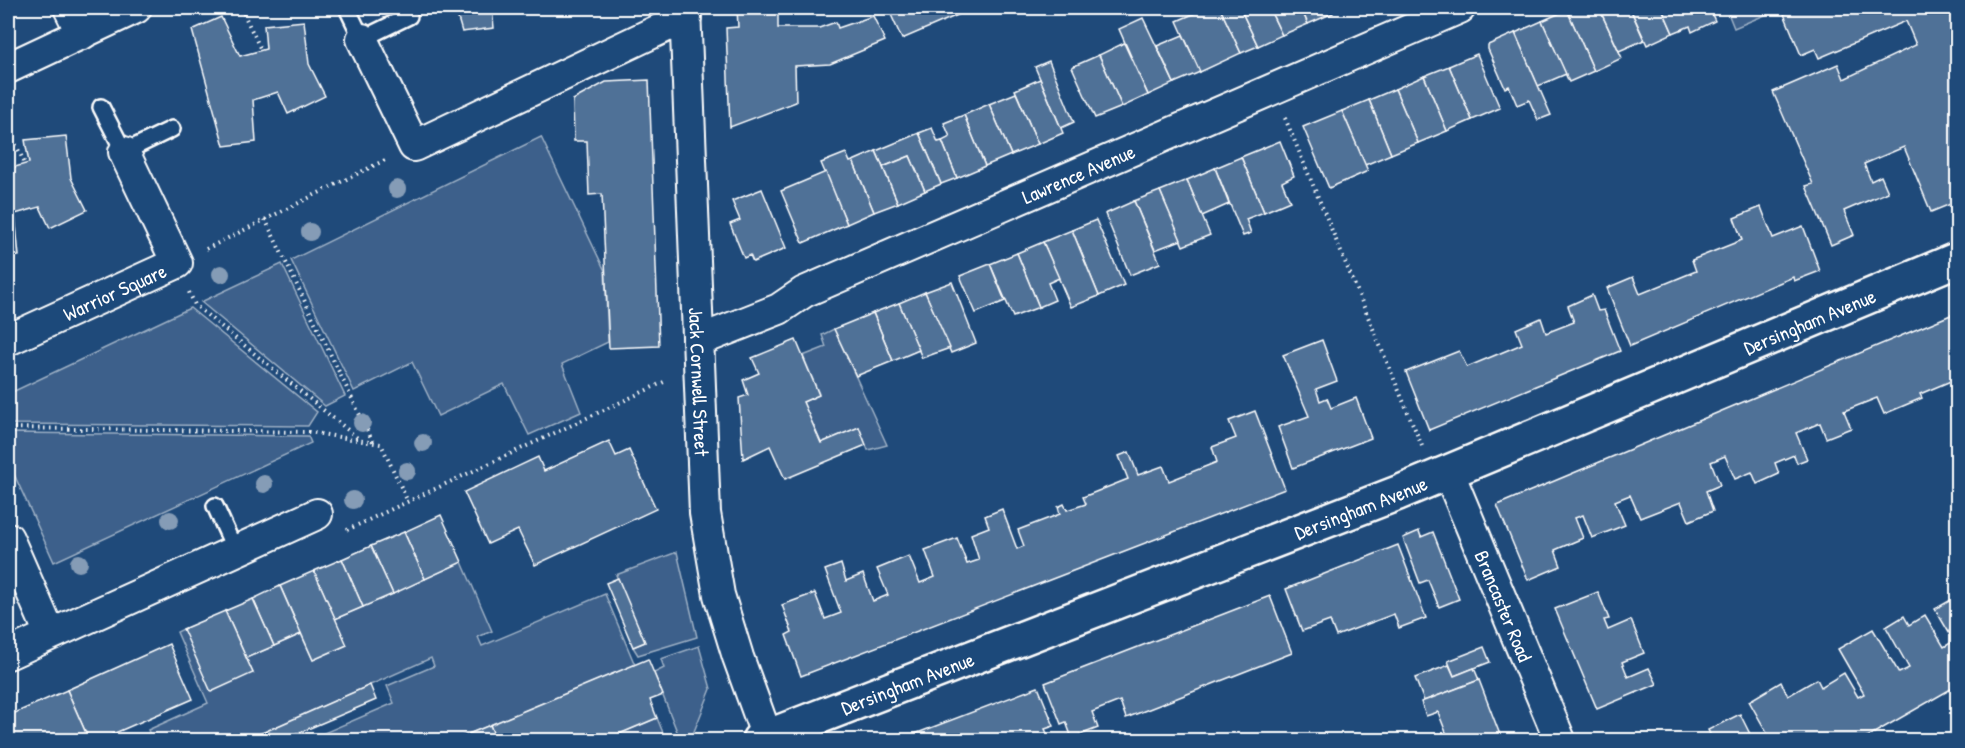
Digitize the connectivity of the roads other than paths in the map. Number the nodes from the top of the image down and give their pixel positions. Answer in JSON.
{"nodes":[{"id":1,"x":69,"y":8,"type":"edge"},
{"id":2,"x":136,"y":8,"type":"edge"},
{"id":3,"x":347,"y":8,"type":"edge"},
{"id":4,"x":1460,"y":8,"type":"edge"},
{"id":5,"x":686,"y":12,"type":"edge"},
{"id":6,"x":409,"y":16,"type":"dead end"},
{"id":7,"x":82,"y":34,"type":"junction"},
{"id":8,"x":362,"y":39,"type":"junction"},
{"id":9,"x":8,"y":68,"type":"edge"},
{"id":10,"x":101,"y":107,"type":"dead end"},
{"id":11,"x":172,"y":129,"type":"dead end"},
{"id":12,"x":124,"y":152,"type":"junction"},
{"id":13,"x":1958,"y":259,"type":"edge"},
{"id":14,"x":8,"y":340,"type":"edge"},
{"id":15,"x":699,"y":353,"type":"junction"},
{"id":16,"x":1442,"y":474,"type":"junction"},
{"id":17,"x":215,"y":506,"type":"dead end"},
{"id":18,"x":317,"y":514,"type":"dead end"},
{"id":19,"x":8,"y":538,"type":"edge"},
{"id":20,"x":235,"y":550,"type":"junction"},
{"id":21,"x":50,"y":634,"type":"junction"},
{"id":22,"x":8,"y":654,"type":"edge"},
{"id":23,"x":763,"y":739,"type":"edge"},
{"id":24,"x":1560,"y":741,"type":"edge"}],
"edges":[{"from":1,"to":7,"type":"street"},
{"from":2,"to":7,"type":"street"},
{"from":3,"to":8,"type":"lane"},
{"from":4,"to":15,"type":"street","name":"Lawrence Avenue"},
{"from":5,"to":8,"type":"street","name":"Jack Cornwell Street"},
{"from":5,"to":15,"type":"street","name":"Jack Cornwell Street"},
{"from":6,"to":8,"type":"lane"},
{"from":7,"to":9,"type":"street"},
{"from":10,"to":12,"type":"lane"},
{"from":11,"to":12,"type":"lane"},
{"from":12,"to":14,"type":"street","name":"Warrior Square"},
{"from":13,"to":16,"type":"main road","name":"Dersingham Avenue"},
{"from":15,"to":23,"type":"street","name":"Jack Cornwell Street"},
{"from":16,"to":23,"type":"main road","name":"Dersingham Avenue"},
{"from":16,"to":24,"type":"street","name":"Brancaster Road"},
{"from":17,"to":20,"type":"lane"},
{"from":18,"to":20,"type":"street"},
{"from":19,"to":21,"type":"street"},
{"from":20,"to":21,"type":"street"},
{"from":21,"to":22,"type":"street"}]}
